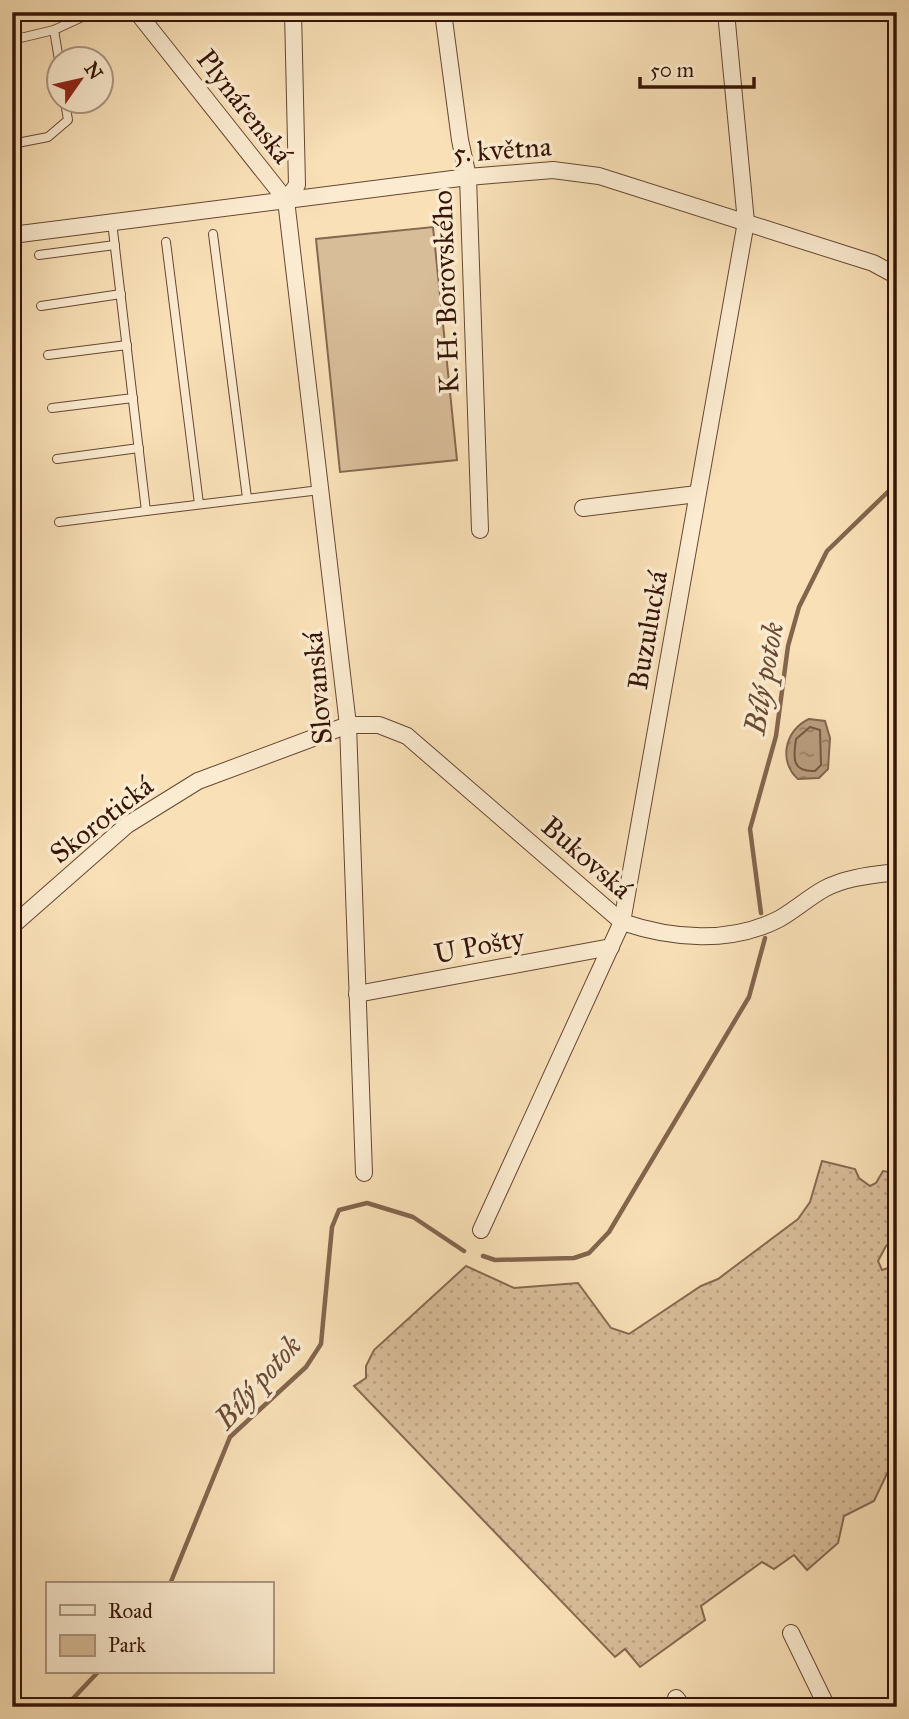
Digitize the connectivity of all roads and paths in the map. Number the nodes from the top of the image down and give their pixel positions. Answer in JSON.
{"nodes":[{"id":1,"x":93,"y":12,"type":"edge"},
{"id":2,"x":137,"y":12,"type":"edge"},
{"id":3,"x":293,"y":12,"type":"edge"},
{"id":4,"x":443,"y":12,"type":"edge"},
{"id":5,"x":726,"y":12,"type":"edge"},
{"id":6,"x":54,"y":30,"type":"junction"},
{"id":7,"x":12,"y":40,"type":"edge"},
{"id":8,"x":57,"y":46,"type":"edge"},
{"id":9,"x":67,"y":116,"type":"edge"},
{"id":10,"x":12,"y":144,"type":"edge"},
{"id":11,"x":468,"y":177,"type":"junction"},
{"id":12,"x":286,"y":200,"type":"junction"},
{"id":13,"x":113,"y":222,"type":"junction"},
{"id":14,"x":746,"y":222,"type":"junction"},
{"id":15,"x":214,"y":234,"type":"dead end"},
{"id":16,"x":12,"y":235,"type":"edge"},
{"id":17,"x":166,"y":242,"type":"dead end"},
{"id":18,"x":115,"y":245,"type":"junction"},
{"id":19,"x":39,"y":255,"type":"dead end"},
{"id":20,"x":897,"y":276,"type":"edge"},
{"id":21,"x":121,"y":295,"type":"junction"},
{"id":22,"x":41,"y":306,"type":"dead end"},
{"id":23,"x":127,"y":345,"type":"junction"},
{"id":24,"x":48,"y":355,"type":"dead end"},
{"id":25,"x":133,"y":398,"type":"junction"},
{"id":26,"x":52,"y":408,"type":"dead end"},
{"id":27,"x":139,"y":448,"type":"junction"},
{"id":28,"x":57,"y":459,"type":"dead end"},
{"id":29,"x":321,"y":490,"type":"junction"},
{"id":30,"x":697,"y":494,"type":"junction"},
{"id":31,"x":247,"y":498,"type":"junction"},
{"id":32,"x":199,"y":504,"type":"junction"},
{"id":33,"x":583,"y":509,"type":"dead end"},
{"id":34,"x":146,"y":511,"type":"junction"},
{"id":35,"x":59,"y":522,"type":"dead end"},
{"id":36,"x":480,"y":530,"type":"dead end"},
{"id":37,"x":348,"y":725,"type":"junction"},
{"id":38,"x":897,"y":872,"type":"edge"},
{"id":39,"x":622,"y":922,"type":"junction"},
{"id":40,"x":12,"y":926,"type":"edge"},
{"id":41,"x":611,"y":947,"type":"junction"},
{"id":42,"x":357,"y":994,"type":"junction"},
{"id":43,"x":364,"y":1173,"type":"dead end"},
{"id":44,"x":481,"y":1230,"type":"dead end"},
{"id":45,"x":791,"y":1633,"type":"dead end"},
{"id":46,"x":827,"y":1707,"type":"edge"}],
"edges":[{"from":1,"to":6,"type":"lane"},
{"from":2,"to":12,"type":"street","name":"Plynárenská"},
{"from":3,"to":12,"type":"street"},
{"from":4,"to":11,"type":"street","name":"K. H. Borovského"},
{"from":5,"to":14,"type":"street","name":"Buzulucká"},
{"from":6,"to":7,"type":"lane"},
{"from":6,"to":8,"type":"lane"},
{"from":9,"to":10,"type":"lane"},
{"from":11,"to":12,"type":"street","name":"5. května"},
{"from":11,"to":14,"type":"street","name":"5. května"},
{"from":11,"to":36,"type":"street","name":"K. H. Borovského"},
{"from":12,"to":13,"type":"street","name":"5. května"},
{"from":12,"to":29,"type":"street","name":"Slovanská"},
{"from":13,"to":16,"type":"street","name":"5. května"},
{"from":13,"to":18,"type":"lane"},
{"from":14,"to":20,"type":"street","name":"5. května"},
{"from":14,"to":30,"type":"street","name":"Buzulucká"},
{"from":15,"to":31,"type":"lane"},
{"from":17,"to":32,"type":"lane"},
{"from":18,"to":19,"type":"lane"},
{"from":18,"to":21,"type":"lane"},
{"from":21,"to":22,"type":"lane"},
{"from":21,"to":23,"type":"lane"},
{"from":23,"to":24,"type":"lane"},
{"from":23,"to":25,"type":"lane"},
{"from":25,"to":26,"type":"lane"},
{"from":25,"to":27,"type":"lane"},
{"from":27,"to":28,"type":"lane"},
{"from":27,"to":34,"type":"lane"},
{"from":29,"to":31,"type":"lane"},
{"from":29,"to":37,"type":"street","name":"Slovanská"},
{"from":30,"to":33,"type":"street"},
{"from":30,"to":39,"type":"street","name":"Buzulucká"},
{"from":31,"to":32,"type":"lane"},
{"from":32,"to":34,"type":"lane"},
{"from":34,"to":35,"type":"lane"},
{"from":37,"to":39,"type":"street","name":"Bukovská"},
{"from":37,"to":40,"type":"street","name":"Skorotická"},
{"from":37,"to":42,"type":"street","name":"Slovanská"},
{"from":38,"to":39,"type":"street","name":"Bukovská"},
{"from":39,"to":41,"type":"street","name":"Buzulucká"},
{"from":41,"to":42,"type":"street","name":"U Pošty"},
{"from":41,"to":44,"type":"street","name":"Buzulucká"},
{"from":42,"to":43,"type":"street","name":"Slovanská"},
{"from":45,"to":46,"type":"street"}]}
